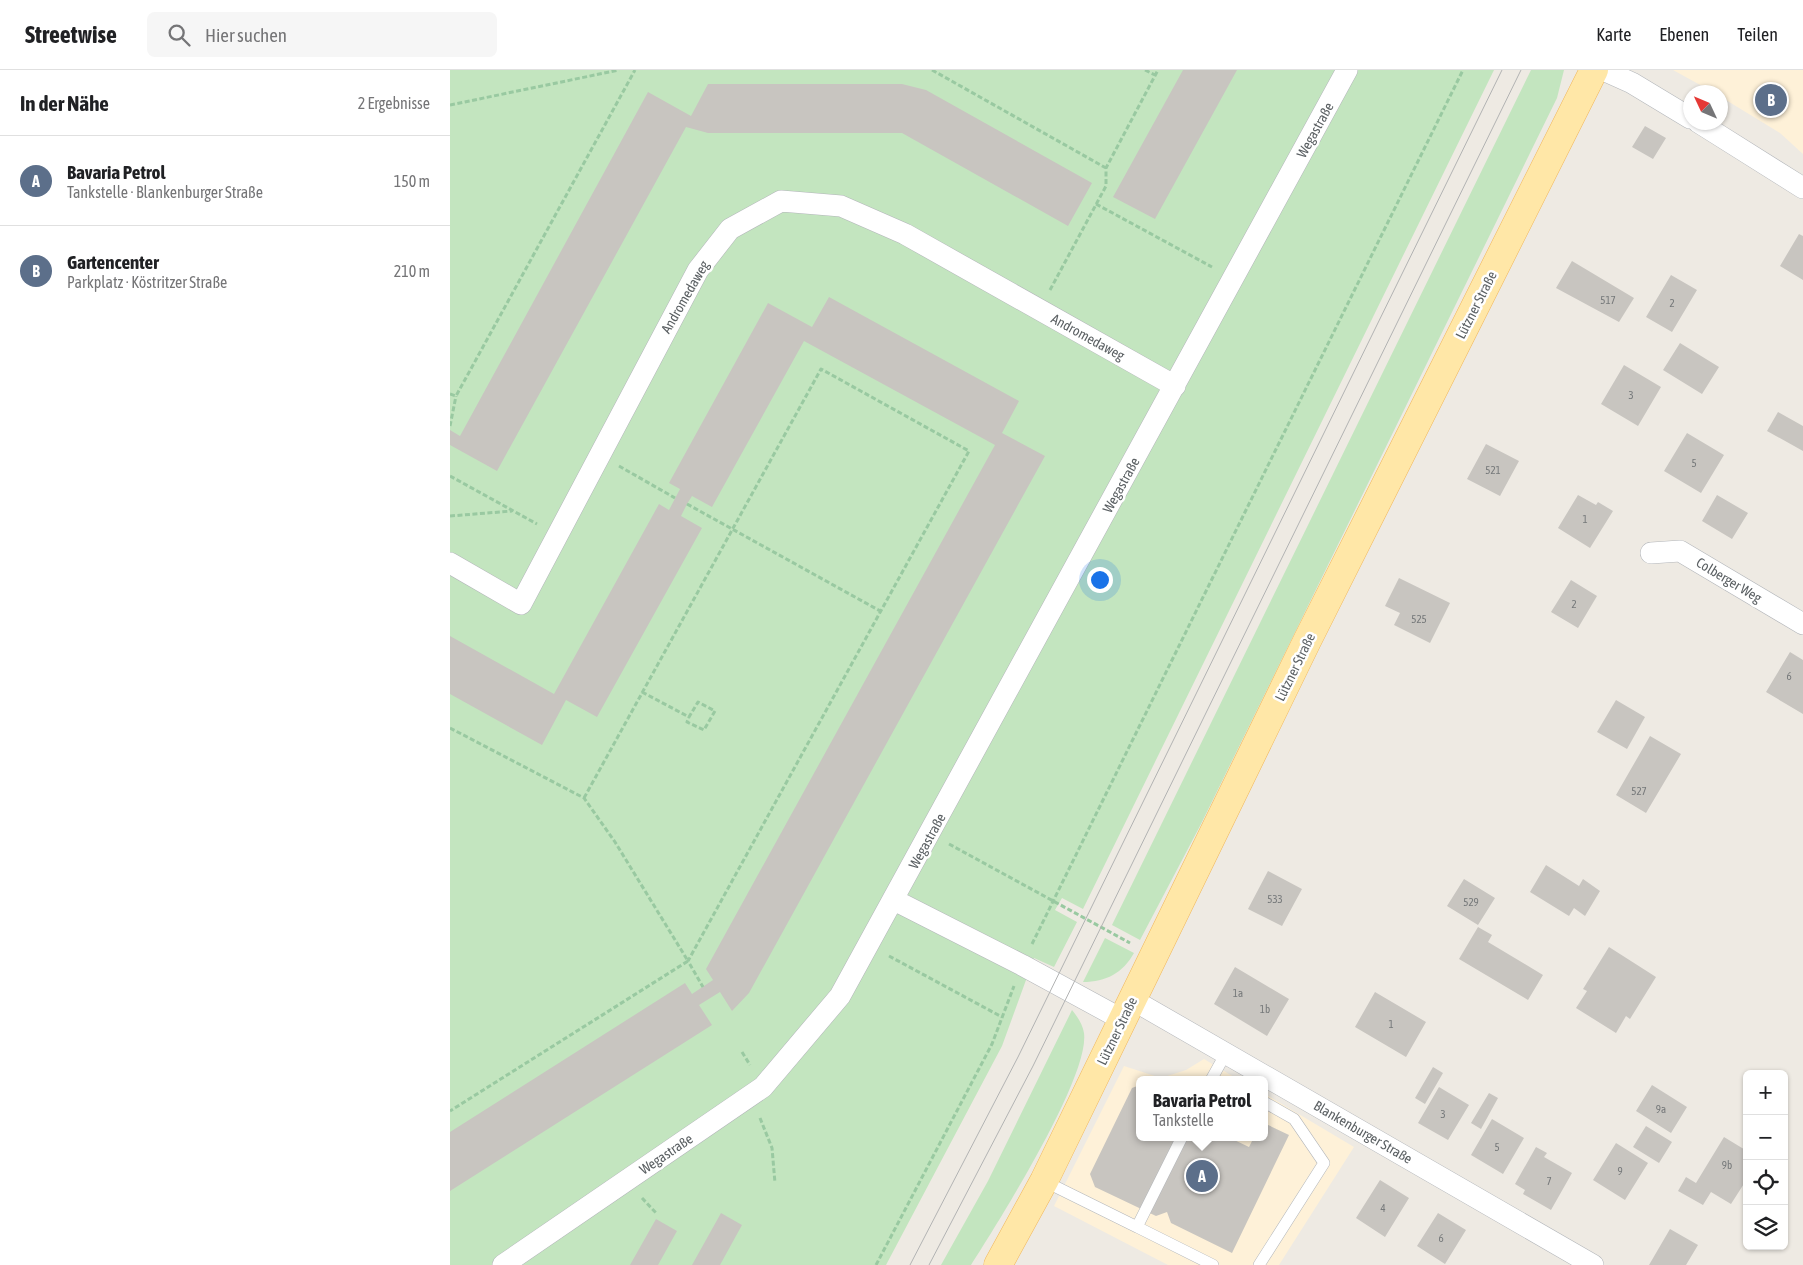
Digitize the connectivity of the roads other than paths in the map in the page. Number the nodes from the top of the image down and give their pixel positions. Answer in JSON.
{"nodes":[{"id":1,"x":1347,"y":70,"type":"edge"},
{"id":2,"x":1594,"y":70,"type":"edge"},
{"id":3,"x":1603,"y":70,"type":"edge"},
{"id":4,"x":1683,"y":114,"type":"edge"},
{"id":5,"x":1711,"y":130,"type":"edge"},
{"id":6,"x":1803,"y":188,"type":"edge"},
{"id":7,"x":1175,"y":386,"type":"junction"},
{"id":8,"x":1651,"y":553,"type":"dead end"},
{"id":9,"x":450,"y":563,"type":"edge"},
{"id":10,"x":1803,"y":624,"type":"edge"},
{"id":11,"x":894,"y":900,"type":"junction"},
{"id":12,"x":1128,"y":1010,"type":"junction"},
{"id":13,"x":1226,"y":1053,"type":"junction"},
{"id":14,"x":1217,"y":1076,"type":"edge"},
{"id":15,"x":1266,"y":1076,"type":"edge"},
{"id":16,"x":1268,"y":1077,"type":"edge"},
{"id":17,"x":1268,"y":1104,"type":"edge"},
{"id":18,"x":1180,"y":1141,"type":"edge"},
{"id":19,"x":1044,"y":1181,"type":"junction"},
{"id":20,"x":1137,"y":1227,"type":"junction"},
{"id":21,"x":503,"y":1265,"type":"edge"},
{"id":22,"x":998,"y":1265,"type":"edge"},
{"id":23,"x":1213,"y":1265,"type":"edge"},
{"id":24,"x":1259,"y":1265,"type":"edge"},
{"id":25,"x":1593,"y":1265,"type":"edge"}],
"edges":[{"from":1,"to":7,"type":"street","name":"Wegastraße"},
{"from":2,"to":12,"type":"main road","name":"Lützner Straße"},
{"from":3,"to":4,"type":"street"},
{"from":5,"to":6,"type":"street"},
{"from":7,"to":9,"type":"street","name":"Andromedaweg"},
{"from":7,"to":11,"type":"street","name":"Wegastraße"},
{"from":8,"to":10,"type":"street","name":"Colberger Weg"},
{"from":11,"to":12,"type":"street"},
{"from":11,"to":21,"type":"street","name":"Wegastraße"},
{"from":12,"to":13,"type":"street","name":"Blankenburger Straße"},
{"from":12,"to":19,"type":"main road","name":"Lützner Straße"},
{"from":13,"to":14,"type":"lane"},
{"from":13,"to":15,"type":"street","name":"Blankenburger Straße"},
{"from":16,"to":25,"type":"street","name":"Blankenburger Straße"},
{"from":17,"to":24,"type":"lane"},
{"from":18,"to":20,"type":"lane"},
{"from":19,"to":20,"type":"lane"},
{"from":19,"to":22,"type":"main road","name":"Lützner Straße"},
{"from":20,"to":23,"type":"lane"}]}
